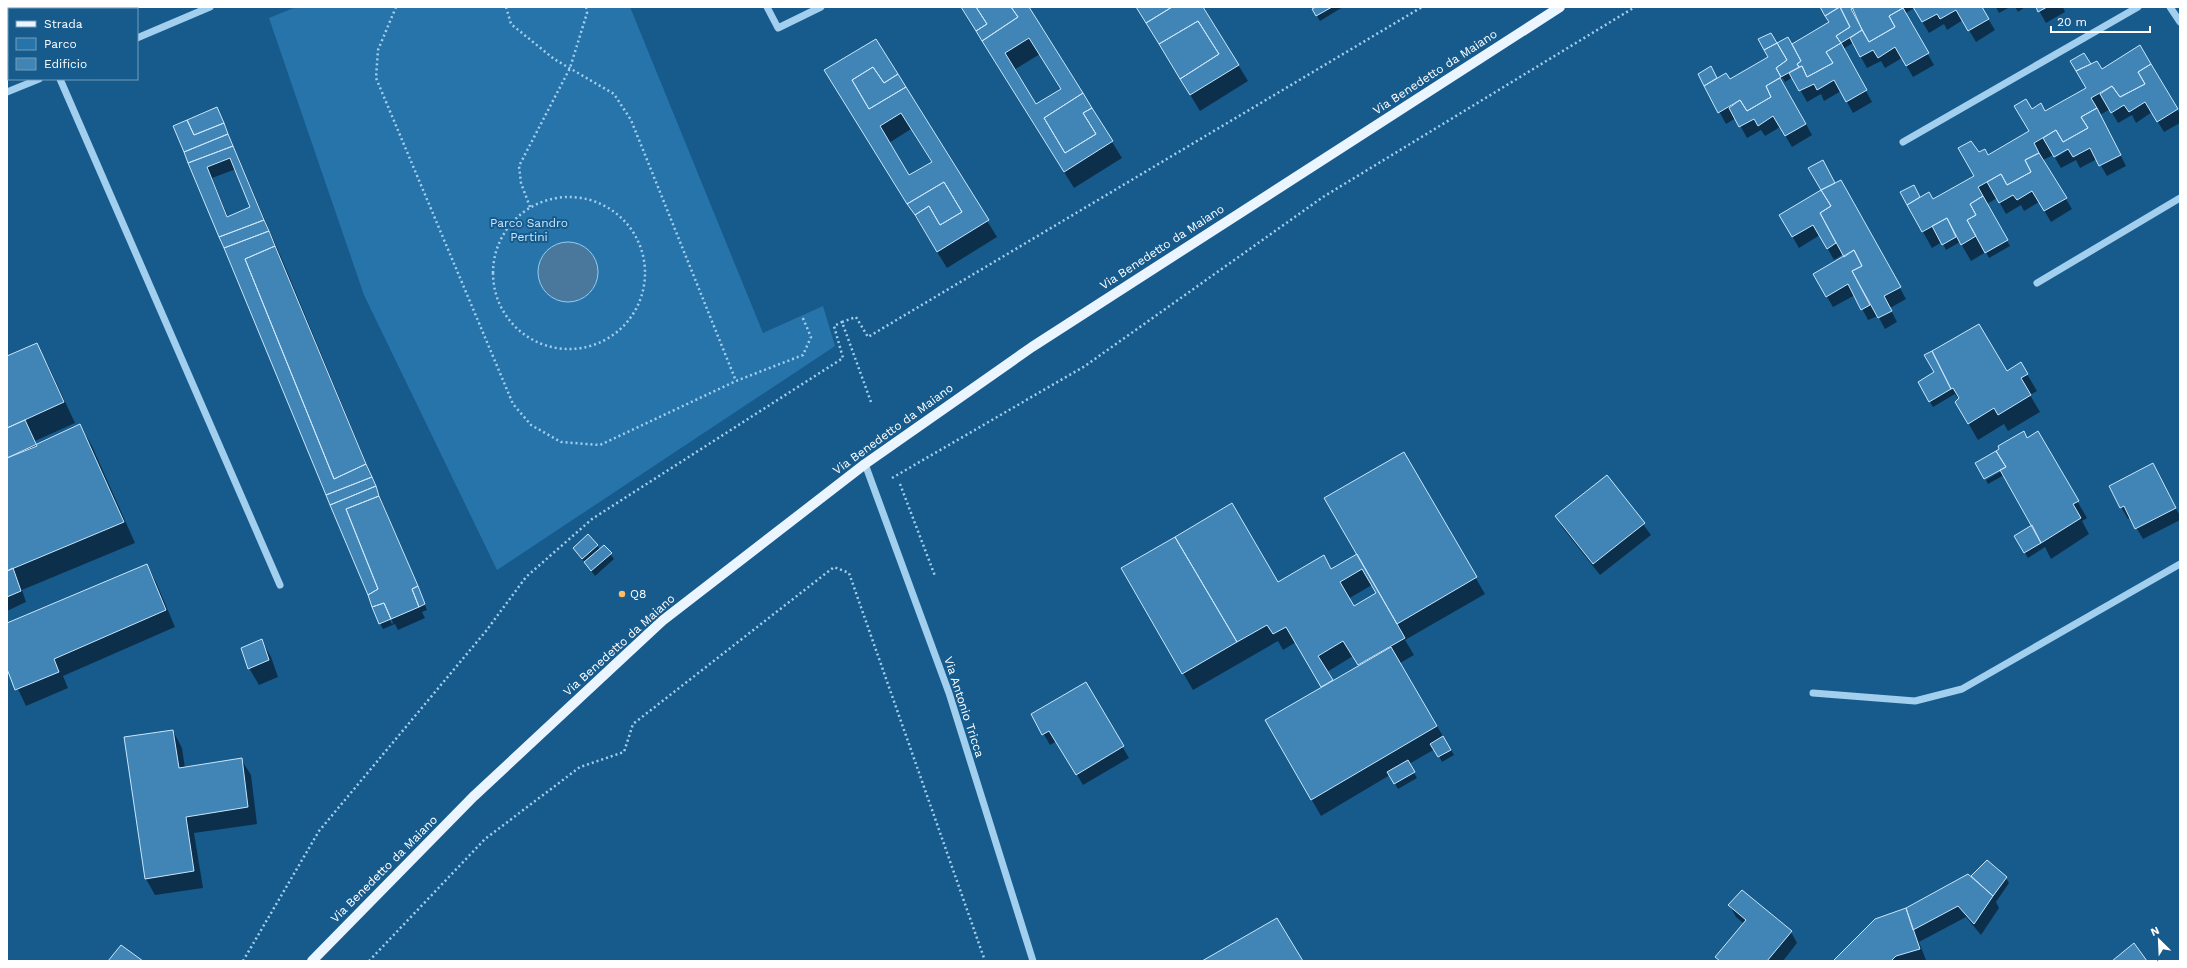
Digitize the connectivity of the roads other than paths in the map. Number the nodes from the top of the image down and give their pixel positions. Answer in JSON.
{"nodes":[{"id":1,"x":210,"y":7,"type":"edge"},
{"id":2,"x":767,"y":7,"type":"edge"},
{"id":3,"x":821,"y":7,"type":"edge"},
{"id":4,"x":1560,"y":7,"type":"edge"},
{"id":5,"x":2138,"y":7,"type":"edge"},
{"id":6,"x":2170,"y":7,"type":"edge"},
{"id":7,"x":2180,"y":22,"type":"edge"},
{"id":8,"x":138,"y":38,"type":"edge"},
{"id":9,"x":37,"y":80,"type":"edge"},
{"id":10,"x":60,"y":80,"type":"edge"},
{"id":11,"x":7,"y":92,"type":"edge"},
{"id":12,"x":1903,"y":142,"type":"dead end"},
{"id":13,"x":2180,"y":198,"type":"edge"},
{"id":14,"x":2037,"y":283,"type":"dead end"},
{"id":15,"x":865,"y":464,"type":"junction"},
{"id":16,"x":2180,"y":564,"type":"edge"},
{"id":17,"x":280,"y":585,"type":"dead end"},
{"id":18,"x":1813,"y":693,"type":"dead end"},
{"id":19,"x":312,"y":961,"type":"edge"},
{"id":20,"x":1033,"y":961,"type":"edge"}],
"edges":[{"from":1,"to":8,"type":"street"},
{"from":2,"to":3,"type":"street"},
{"from":4,"to":15,"type":"main road","name":"Via Benedetto da Maiano"},
{"from":5,"to":12,"type":"street"},
{"from":6,"to":7,"type":"street"},
{"from":9,"to":11,"type":"street"},
{"from":10,"to":17,"type":"street"},
{"from":13,"to":14,"type":"street"},
{"from":15,"to":19,"type":"main road","name":"Via Benedetto da Maiano"},
{"from":15,"to":20,"type":"street","name":"Via Antonio Tricca"},
{"from":16,"to":18,"type":"street"}]}
